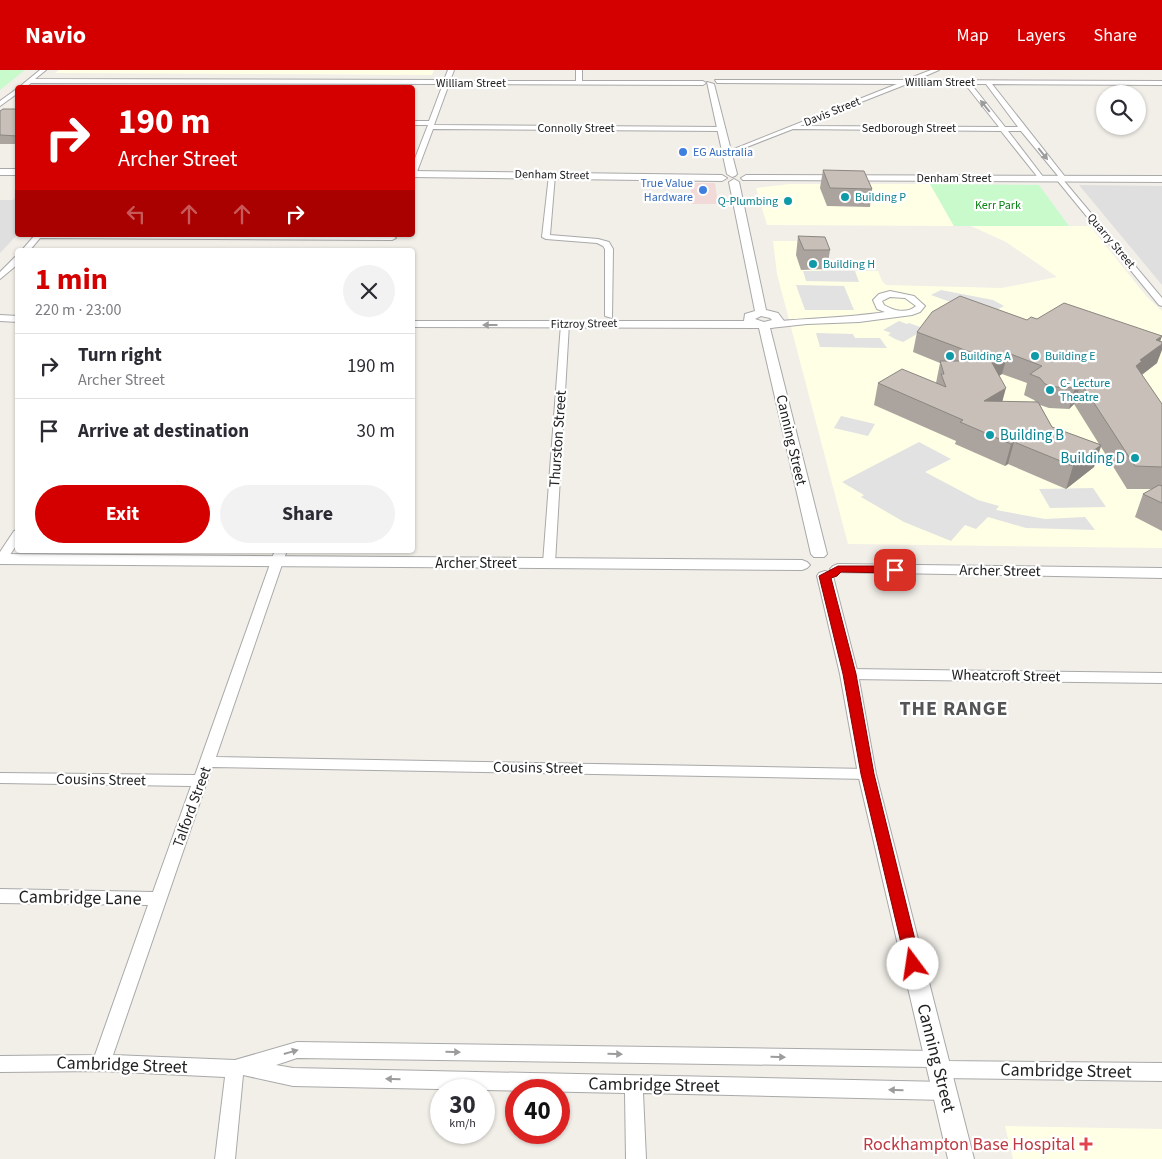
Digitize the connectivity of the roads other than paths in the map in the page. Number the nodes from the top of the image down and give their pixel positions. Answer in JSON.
{"nodes":[{"id":1,"x":43,"y":70,"type":"edge"},
{"id":2,"x":451,"y":70,"type":"edge"},
{"id":3,"x":580,"y":70,"type":"edge"},
{"id":4,"x":936,"y":70,"type":"edge"},
{"id":5,"x":32,"y":79,"type":"junction"},
{"id":6,"x":185,"y":80,"type":"junction"},
{"id":7,"x":447,"y":81,"type":"junction"},
{"id":8,"x":579,"y":81,"type":"junction"},
{"id":9,"x":710,"y":82,"type":"junction"},
{"id":10,"x":903,"y":83,"type":"junction"},
{"id":11,"x":967,"y":83,"type":"junction"},
{"id":12,"x":989,"y":83,"type":"junction"},
{"id":13,"x":1162,"y":84,"type":"edge"},
{"id":14,"x":25,"y":85,"type":"edge"},
{"id":15,"x":181,"y":85,"type":"edge"},
{"id":16,"x":15,"y":92,"type":"edge"},
{"id":17,"x":0,"y":104,"type":"edge"},
{"id":18,"x":415,"y":123,"type":"edge"},
{"id":19,"x":432,"y":125,"type":"junction"},
{"id":20,"x":795,"y":128,"type":"junction"},
{"id":21,"x":721,"y":129,"type":"junction"},
{"id":22,"x":1004,"y":129,"type":"junction"},
{"id":23,"x":1023,"y":129,"type":"junction"},
{"id":24,"x":727,"y":153,"type":"junction"},
{"id":25,"x":415,"y":170,"type":"edge"},
{"id":26,"x":0,"y":172,"type":"edge"},
{"id":27,"x":15,"y":172,"type":"edge"},
{"id":28,"x":552,"y":174,"type":"junction"},
{"id":29,"x":415,"y":175,"type":"edge"},
{"id":30,"x":733,"y":178,"type":"junction"},
{"id":31,"x":1042,"y":178,"type":"junction"},
{"id":32,"x":1062,"y":179,"type":"junction"},
{"id":33,"x":1162,"y":179,"type":"edge"},
{"id":34,"x":37,"y":237,"type":"edge"},
{"id":35,"x":215,"y":237,"type":"edge"},
{"id":36,"x":391,"y":239,"type":"edge"},
{"id":37,"x":28,"y":248,"type":"edge"},
{"id":38,"x":15,"y":262,"type":"edge"},
{"id":39,"x":0,"y":278,"type":"edge"},
{"id":40,"x":1162,"y":303,"type":"edge"},
{"id":41,"x":880,"y":307,"type":"junction"},
{"id":42,"x":0,"y":310,"type":"edge"},
{"id":43,"x":15,"y":310,"type":"edge"},
{"id":44,"x":898,"y":312,"type":"junction"},
{"id":45,"x":415,"y":314,"type":"edge"},
{"id":46,"x":0,"y":318,"type":"edge"},
{"id":47,"x":15,"y":319,"type":"edge"},
{"id":48,"x":762,"y":319,"type":"junction"},
{"id":49,"x":566,"y":320,"type":"junction"},
{"id":50,"x":609,"y":320,"type":"junction"},
{"id":51,"x":415,"y":324,"type":"edge"},
{"id":52,"x":15,"y":537,"type":"edge"},
{"id":53,"x":818,"y":554,"type":"junction"},
{"id":54,"x":279,"y":556,"type":"edge"},
{"id":55,"x":0,"y":559,"type":"edge"},
{"id":56,"x":549,"y":563,"type":"junction"},
{"id":57,"x":802,"y":565,"type":"junction"},
{"id":58,"x":832,"y":572,"type":"junction"},
{"id":59,"x":1162,"y":573,"type":"edge"},
{"id":60,"x":850,"y":674,"type":"junction"},
{"id":61,"x":1162,"y":678,"type":"edge"},
{"id":62,"x":208,"y":762,"type":"junction"},
{"id":63,"x":868,"y":774,"type":"junction"},
{"id":64,"x":0,"y":778,"type":"edge"},
{"id":65,"x":201,"y":781,"type":"junction"},
{"id":66,"x":0,"y":896,"type":"edge"},
{"id":67,"x":159,"y":899,"type":"junction"},
{"id":68,"x":101,"y":1063,"type":"junction"},
{"id":69,"x":0,"y":1064,"type":"edge"},
{"id":70,"x":938,"y":1064,"type":"junction"},
{"id":71,"x":240,"y":1068,"type":"junction"},
{"id":72,"x":1162,"y":1072,"type":"edge"},
{"id":73,"x":634,"y":1085,"type":"junction"},
{"id":74,"x":945,"y":1091,"type":"junction"},
{"id":75,"x":225,"y":1159,"type":"edge"},
{"id":76,"x":636,"y":1159,"type":"edge"},
{"id":77,"x":960,"y":1159,"type":"edge"}],
"edges":[{"from":1,"to":5,"type":"street"},
{"from":2,"to":7,"type":"street"},
{"from":3,"to":8,"type":"street"},
{"from":4,"to":10,"type":"street","name":"Davis Street"},
{"from":5,"to":6,"type":"street","name":"William Street"},
{"from":5,"to":14,"type":"street"},
{"from":6,"to":7,"type":"street","name":"William Street"},
{"from":6,"to":15,"type":"street"},
{"from":7,"to":8,"type":"street","name":"William Street"},
{"from":7,"to":19,"type":"street"},
{"from":8,"to":9,"type":"street","name":"William Street"},
{"from":9,"to":10,"type":"street","name":"William Street"},
{"from":9,"to":21,"type":"street","name":"Canning Street"},
{"from":10,"to":11,"type":"street","name":"William Street"},
{"from":10,"to":20,"type":"street","name":"Davis Street"},
{"from":11,"to":12,"type":"street","name":"William Street"},
{"from":22,"to":11,"type":"street","one_way":true},
{"from":12,"to":13,"type":"street","name":"William Street"},
{"from":12,"to":23,"type":"street","name":"Quarry Street"},
{"from":16,"to":17,"type":"street"},
{"from":18,"to":19,"type":"street","name":"Connolly Street"},
{"from":19,"to":21,"type":"street","name":"Connolly Street"},
{"from":19,"to":25,"type":"street"},
{"from":20,"to":22,"type":"street","name":"Sedborough Street"},
{"from":20,"to":24,"type":"street","name":"Davis Street"},
{"from":21,"to":24,"type":"street","name":"Canning Street"},
{"from":22,"to":23,"type":"street","name":"Sedborough Street"},
{"from":22,"to":31,"type":"street"},
{"from":23,"to":32,"type":"street","name":"Quarry Street","one_way":true},
{"from":24,"to":30,"type":"street","name":"Canning Street"},
{"from":26,"to":27,"type":"street"},
{"from":28,"to":29,"type":"street","name":"Denham Street"},
{"from":28,"to":30,"type":"street","name":"Denham Street"},
{"from":28,"to":50,"type":"street"},
{"from":30,"to":31,"type":"street","name":"Denham Street"},
{"from":30,"to":48,"type":"street","name":"Canning Street"},
{"from":31,"to":32,"type":"street","name":"Denham Street"},
{"from":32,"to":33,"type":"street","name":"Denham Street"},
{"from":32,"to":40,"type":"street","name":"Quarry Street"},
{"from":34,"to":37,"type":"street"},
{"from":35,"to":36,"type":"street"},
{"from":38,"to":39,"type":"street"},
{"from":41,"to":44,"type":"street"},
{"from":41,"to":44,"type":"street"},
{"from":41,"to":48,"type":"street"},
{"from":42,"to":43,"type":"street"},
{"from":44,"to":48,"type":"street"},
{"from":45,"to":49,"type":"street","name":"Fitzroy Street"},
{"from":46,"to":47,"type":"street"},
{"from":48,"to":50,"type":"street","name":"Fitzroy Street"},
{"from":48,"to":53,"type":"street","name":"Canning Street"},
{"from":49,"to":50,"type":"street","name":"Fitzroy Street"},
{"from":49,"to":51,"type":"street","name":"Fitzroy Street","one_way":true},
{"from":49,"to":56,"type":"street","name":"Thurston Street"},
{"from":52,"to":55,"type":"street"},
{"from":53,"to":57,"type":"street"},
{"from":53,"to":58,"type":"street"},
{"from":54,"to":55,"type":"street","name":"Archer Street"},
{"from":54,"to":56,"type":"street","name":"Archer Street"},
{"from":54,"to":62,"type":"street","name":"Talford Street"},
{"from":56,"to":57,"type":"street","name":"Archer Street"},
{"from":57,"to":58,"type":"street"},
{"from":58,"to":59,"type":"street","name":"Archer Street"},
{"from":58,"to":60,"type":"street","name":"Canning Street"},
{"from":60,"to":61,"type":"street","name":"Wheatcroft Street"},
{"from":60,"to":63,"type":"street","name":"Canning Street"},
{"from":62,"to":63,"type":"street","name":"Cousins Street"},
{"from":62,"to":65,"type":"street","name":"Talford Street"},
{"from":63,"to":70,"type":"street","name":"Canning Street"},
{"from":64,"to":65,"type":"street","name":"Cousins Street"},
{"from":65,"to":67,"type":"street","name":"Talford Street"},
{"from":66,"to":67,"type":"street","name":"Cambridge Lane"},
{"from":67,"to":68,"type":"street","name":"Talford Street"},
{"from":68,"to":69,"type":"street","name":"Cambridge Street"},
{"from":68,"to":71,"type":"street","name":"Cambridge Street"},
{"from":71,"to":70,"type":"street","name":"Cambridge Street","one_way":true},
{"from":70,"to":72,"type":"street","name":"Cambridge Street"},
{"from":70,"to":74,"type":"street","name":"Canning Street"},
{"from":73,"to":71,"type":"street","name":"Cambridge Street","one_way":true},
{"from":71,"to":75,"type":"street"},
{"from":74,"to":73,"type":"street","name":"Cambridge Street","one_way":true},
{"from":73,"to":76,"type":"street"},
{"from":74,"to":77,"type":"street","name":"Canning Street"}]}
